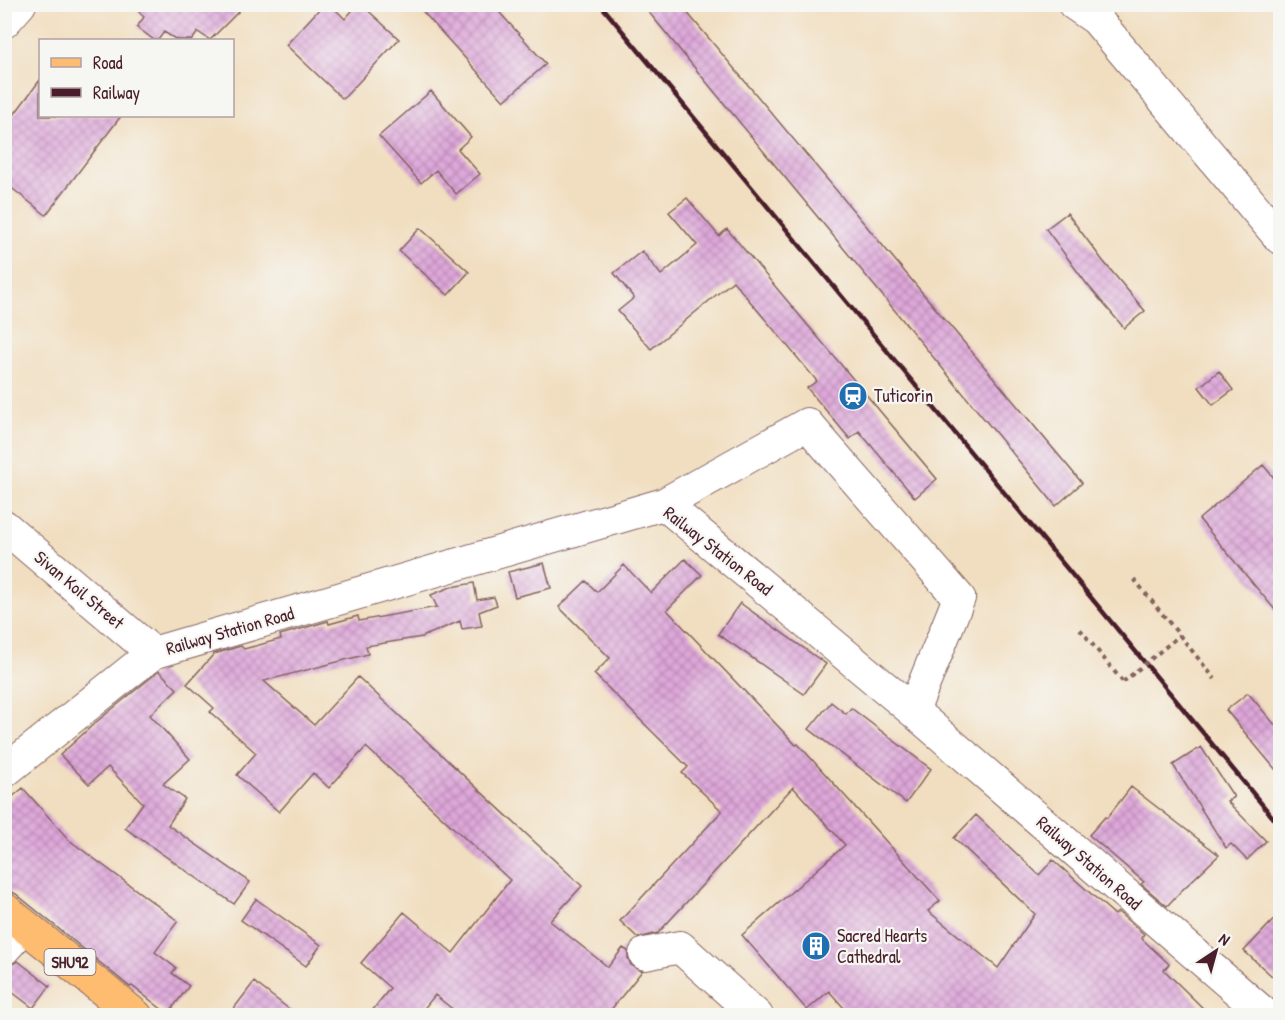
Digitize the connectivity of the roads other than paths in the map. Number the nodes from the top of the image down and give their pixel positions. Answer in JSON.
{"nodes":[{"id":1,"x":20,"y":4,"type":"edge"},
{"id":2,"x":1074,"y":4,"type":"edge"},
{"id":3,"x":4,"y":22,"type":"edge"},
{"id":4,"x":1281,"y":238,"type":"edge"},
{"id":5,"x":664,"y":504,"type":"junction"},
{"id":6,"x":4,"y":526,"type":"edge"},
{"id":7,"x":153,"y":653,"type":"junction"},
{"id":8,"x":913,"y":711,"type":"junction"},
{"id":9,"x":4,"y":772,"type":"edge"},
{"id":10,"x":11,"y":928,"type":"edge"},
{"id":11,"x":645,"y":954,"type":"dead end"},
{"id":12,"x":136,"y":1016,"type":"edge"},
{"id":13,"x":757,"y":1016,"type":"edge"},
{"id":14,"x":1267,"y":1016,"type":"edge"}],
"edges":[{"from":1,"to":3,"type":"street"},
{"from":2,"to":4,"type":"street"},
{"from":5,"to":7,"type":"street","name":"Railway Station Road"},
{"from":5,"to":8,"type":"street","name":"Railway Station Road"},
{"from":5,"to":8,"type":"street"},
{"from":6,"to":7,"type":"street","name":"Sivan Koil Street"},
{"from":7,"to":9,"type":"street","name":"Railway Station Road"},
{"from":8,"to":14,"type":"street","name":"Railway Station Road"},
{"from":10,"to":12,"type":"main road","number":"SHU92"},
{"from":11,"to":13,"type":"street"}]}
